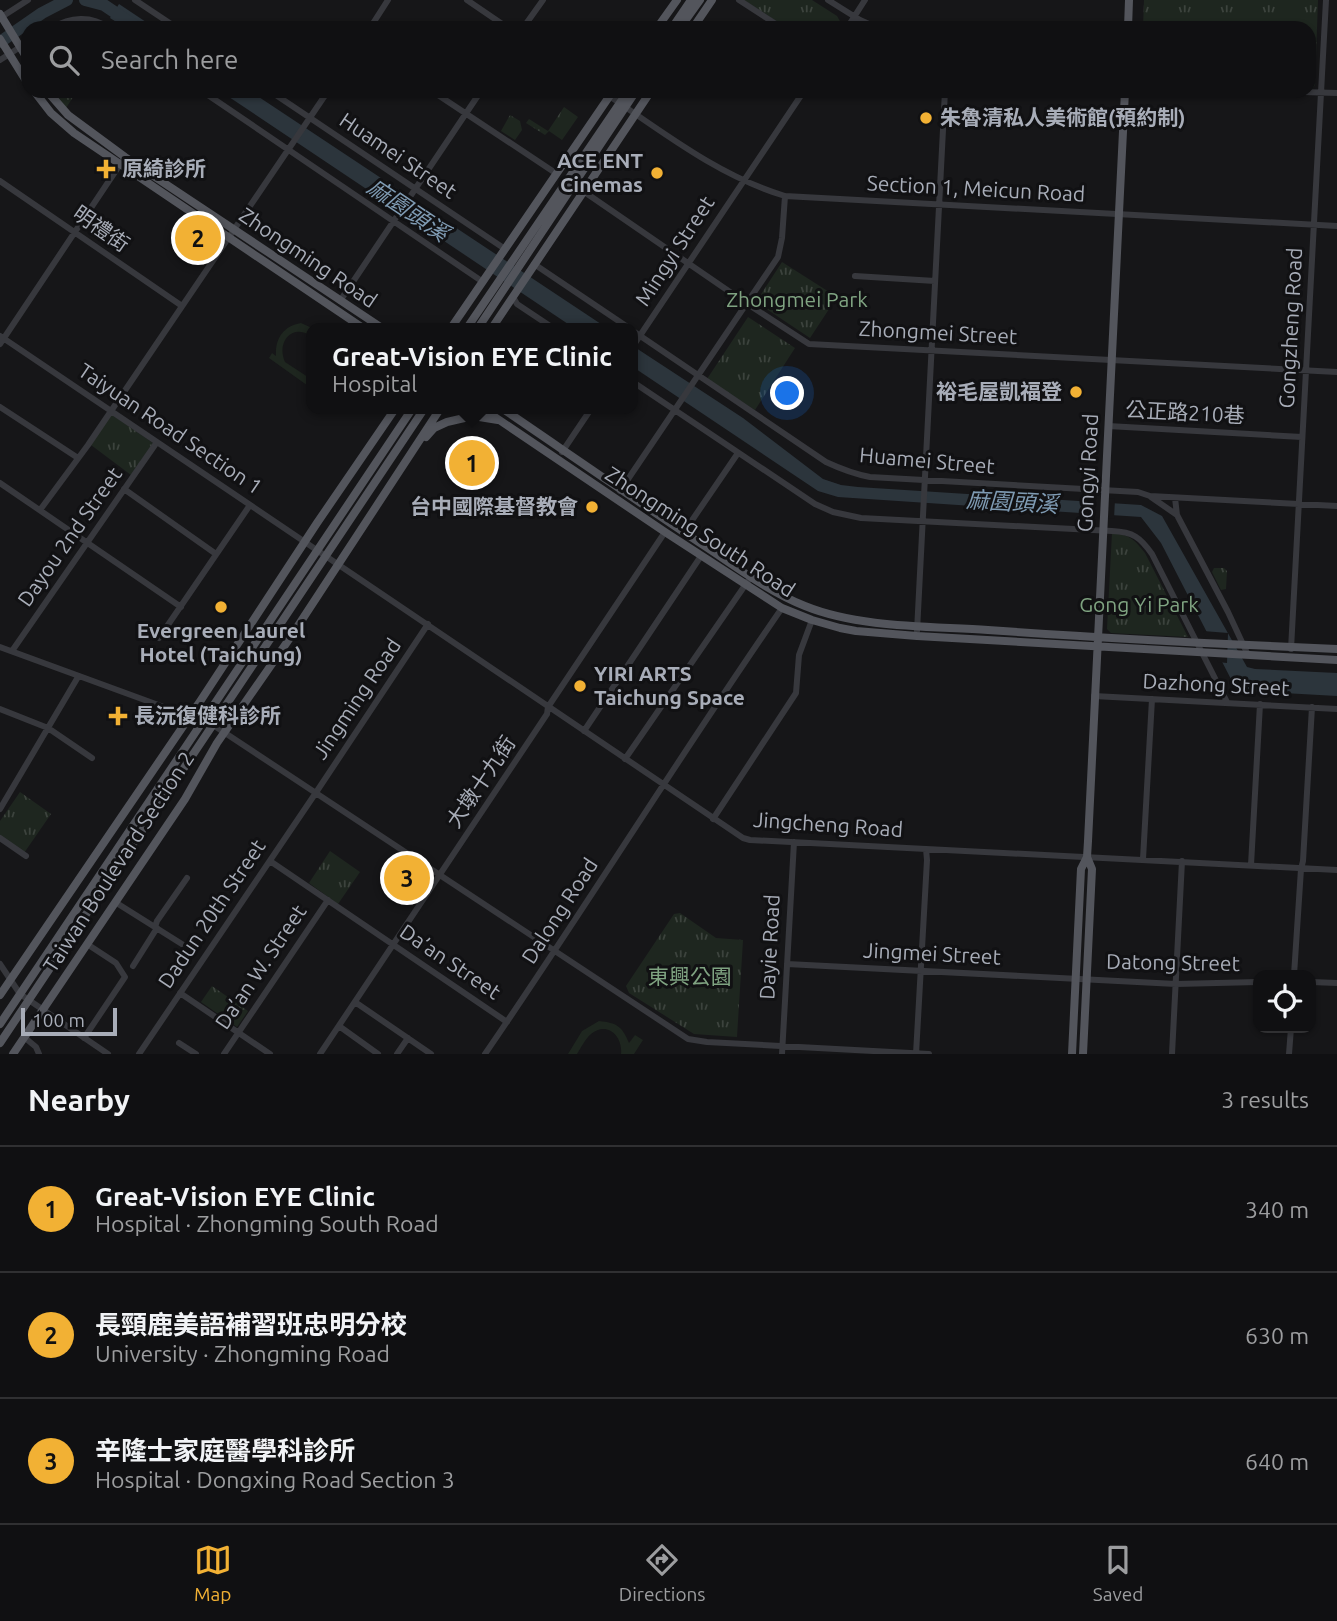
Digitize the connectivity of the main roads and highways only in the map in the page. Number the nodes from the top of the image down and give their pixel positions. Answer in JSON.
{"nodes":[{"id":1,"x":677,"y":0,"type":"edge"},
{"id":2,"x":691,"y":0,"type":"edge"},
{"id":3,"x":700,"y":0,"type":"edge"},
{"id":4,"x":712,"y":0,"type":"edge"},
{"id":5,"x":1129,"y":0,"type":"edge"},
{"id":6,"x":2,"y":17,"type":"edge"},
{"id":7,"x":662,"y":21,"type":"edge"},
{"id":8,"x":676,"y":21,"type":"edge"},
{"id":9,"x":685,"y":21,"type":"edge"},
{"id":10,"x":698,"y":21,"type":"edge"},
{"id":11,"x":1128,"y":21,"type":"edge"},
{"id":12,"x":0,"y":39,"type":"edge"},
{"id":13,"x":21,"y":41,"type":"edge"},
{"id":14,"x":21,"y":73,"type":"edge"},
{"id":15,"x":39,"y":98,"type":"edge"},
{"id":16,"x":53,"y":98,"type":"edge"},
{"id":17,"x":605,"y":98,"type":"edge"},
{"id":18,"x":625,"y":98,"type":"edge"},
{"id":19,"x":628,"y":98,"type":"edge"},
{"id":20,"x":646,"y":98,"type":"edge"},
{"id":21,"x":1125,"y":98,"type":"edge"},
{"id":22,"x":622,"y":104,"type":"junction"},
{"id":23,"x":123,"y":160,"type":"junction"},
{"id":24,"x":231,"y":233,"type":"junction"},
{"id":25,"x":498,"y":290,"type":"junction"},
{"id":26,"x":356,"y":323,"type":"edge"},
{"id":27,"x":374,"y":323,"type":"edge"},
{"id":28,"x":454,"y":323,"type":"edge"},
{"id":29,"x":471,"y":323,"type":"edge"},
{"id":30,"x":481,"y":323,"type":"edge"},
{"id":31,"x":495,"y":323,"type":"edge"},
{"id":32,"x":393,"y":414,"type":"edge"},
{"id":33,"x":409,"y":414,"type":"edge"},
{"id":34,"x":420,"y":414,"type":"edge"},
{"id":35,"x":437,"y":414,"type":"edge"},
{"id":36,"x":491,"y":414,"type":"edge"},
{"id":37,"x":510,"y":414,"type":"edge"},
{"id":38,"x":500,"y":420,"type":"junction"},
{"id":39,"x":409,"y":454,"type":"junction"},
{"id":40,"x":321,"y":552,"type":"junction"},
{"id":41,"x":1097,"y":637,"type":"junction"},
{"id":42,"x":1096,"y":647,"type":"junction"},
{"id":43,"x":1337,"y":649,"type":"edge"},
{"id":44,"x":1337,"y":660,"type":"edge"},
{"id":45,"x":1087,"y":857,"type":"junction"},
{"id":46,"x":0,"y":995,"type":"edge"},
{"id":47,"x":0,"y":1024,"type":"edge"},
{"id":48,"x":0,"y":1043,"type":"edge"},
{"id":49,"x":13,"y":1054,"type":"edge"},
{"id":50,"x":1072,"y":1054,"type":"edge"},
{"id":51,"x":1083,"y":1054,"type":"edge"}],
"edges":[{"from":1,"to":7,"type":"main road"},
{"from":2,"to":8,"type":"main road"},
{"from":3,"to":9,"type":"main road"},
{"from":4,"to":10,"type":"main road"},
{"from":5,"to":11,"type":"main road"},
{"from":6,"to":13,"type":"main road"},
{"from":12,"to":14,"type":"main road"},
{"from":15,"to":23,"type":"main road","name":"Zhongming Road"},
{"from":16,"to":23,"type":"main road","name":"Zhongming Road"},
{"from":17,"to":28,"type":"main road"},
{"from":18,"to":22,"type":"main road"},
{"from":19,"to":22,"type":"main road"},
{"from":20,"to":31,"type":"main road"},
{"from":21,"to":41,"type":"main road","name":"Gongyi Road"},
{"from":22,"to":25,"type":"main road"},
{"from":23,"to":24,"type":"main road","name":"Zhongming Road"},
{"from":24,"to":26,"type":"main road","name":"Zhongming Road"},
{"from":24,"to":27,"type":"main road","name":"Zhongming Road"},
{"from":25,"to":29,"type":"main road"},
{"from":25,"to":30,"type":"main road"},
{"from":32,"to":46,"type":"main road","name":"Taiwan Boulevard Section 2"},
{"from":33,"to":40,"type":"main road","name":"Taiwan Boulevard Section 2"},
{"from":34,"to":40,"type":"main road","name":"Taiwan Boulevard Section 2"},
{"from":35,"to":39,"type":"main road","name":"Taiwan Boulevard Section 2"},
{"from":36,"to":38,"type":"main road","name":"Zhongming South Road"},
{"from":37,"to":41,"type":"main road","name":"Zhongming South Road"},
{"from":38,"to":39,"type":"main road"},
{"from":38,"to":42,"type":"main road","name":"Zhongming South Road"},
{"from":39,"to":49,"type":"main road","name":"Taiwan Boulevard Section 2"},
{"from":40,"to":47,"type":"main road","name":"Taiwan Boulevard Section 2"},
{"from":40,"to":48,"type":"main road","name":"Taiwan Boulevard Section 2"},
{"from":41,"to":42,"type":"main road","name":"Gongyi Road"},
{"from":41,"to":43,"type":"main road","name":"Zhongming South Road"},
{"from":42,"to":44,"type":"main road","name":"Zhongming South Road"},
{"from":42,"to":45,"type":"main road","name":"Gongyi Road"},
{"from":45,"to":50,"type":"main road","name":"Gongyi Road"},
{"from":45,"to":51,"type":"main road","name":"Gongyi Road"}]}
